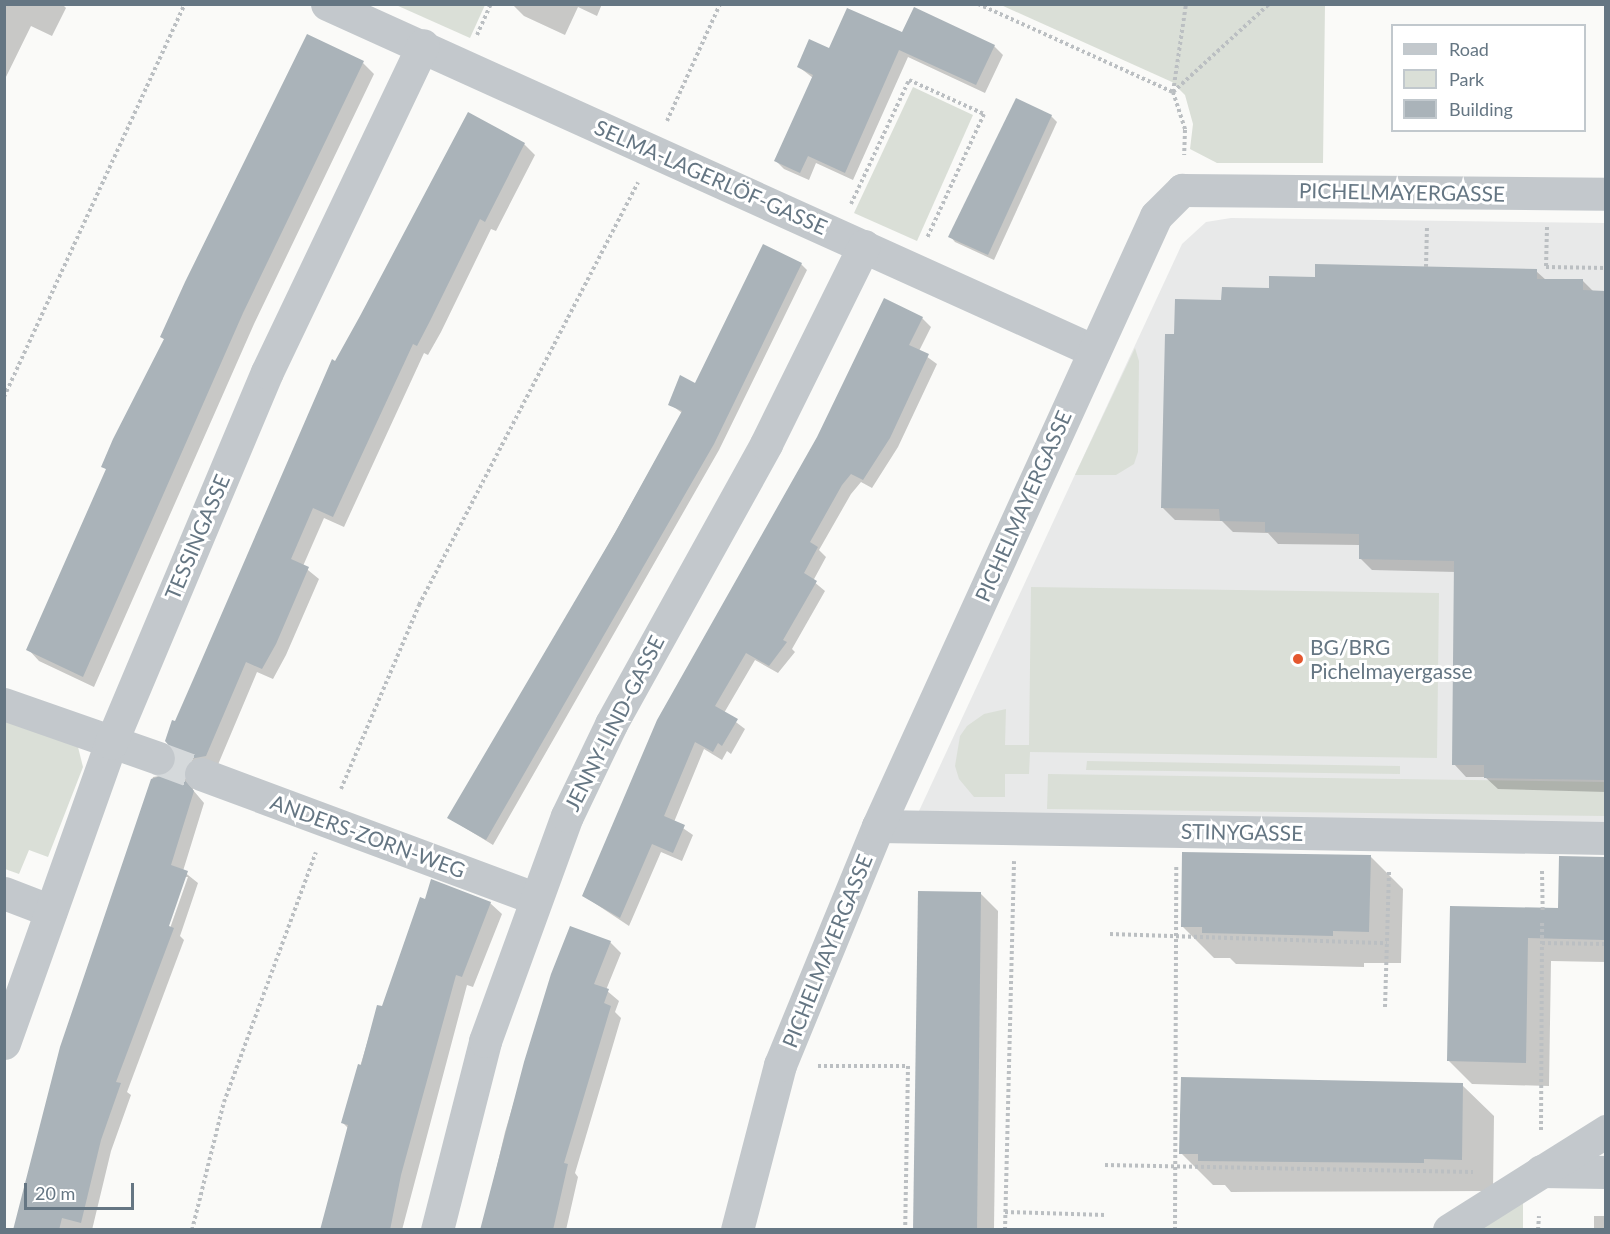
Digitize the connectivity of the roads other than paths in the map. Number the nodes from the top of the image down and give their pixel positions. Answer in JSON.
{"nodes":[{"id":1,"x":327,"y":4,"type":"edge"},
{"id":2,"x":423,"y":45,"type":"junction"},
{"id":3,"x":1605,"y":194,"type":"edge"},
{"id":4,"x":851,"y":240,"type":"junction"},
{"id":5,"x":1094,"y":351,"type":"junction"},
{"id":6,"x":4,"y":704,"type":"edge"},
{"id":7,"x":111,"y":742,"type":"junction"},
{"id":8,"x":158,"y":758,"type":"tunnel mouth"},
{"id":9,"x":201,"y":774,"type":"tunnel mouth"},
{"id":10,"x":879,"y":826,"type":"junction"},
{"id":11,"x":1605,"y":838,"type":"edge"},
{"id":12,"x":4,"y":893,"type":"edge"},
{"id":13,"x":535,"y":898,"type":"junction"},
{"id":14,"x":51,"y":911,"type":"junction"},
{"id":15,"x":4,"y":1043,"type":"edge"},
{"id":16,"x":1605,"y":1131,"type":"edge"},
{"id":17,"x":1605,"y":1172,"type":"edge"},
{"id":18,"x":1528,"y":1179,"type":"junction"},
{"id":19,"x":437,"y":1230,"type":"edge"},
{"id":20,"x":737,"y":1230,"type":"edge"},
{"id":21,"x":1449,"y":1230,"type":"edge"}],
"edges":[{"from":1,"to":2,"type":"street","name":"SELMA-LAGERLÖF-GASSE"},
{"from":2,"to":4,"type":"street","name":"SELMA-LAGERLÖF-GASSE"},
{"from":2,"to":7,"type":"street","name":"TESSINGASSE"},
{"from":3,"to":5,"type":"street","name":"PICHELMAYERGASSE"},
{"from":4,"to":5,"type":"street","name":"SELMA-LAGERLÖF-GASSE"},
{"from":4,"to":13,"type":"street","name":"JENNY-LIND-GASSE"},
{"from":5,"to":10,"type":"street","name":"PICHELMAYERGASSE"},
{"from":6,"to":7,"type":"street"},
{"from":7,"to":8,"type":"street"},
{"from":7,"to":14,"type":"street","name":"TESSINGASSE"},
{"from":9,"to":13,"type":"street","name":"ANDERS-ZORN-WEG"},
{"from":10,"to":11,"type":"street","name":"STINYGASSE"},
{"from":10,"to":20,"type":"street","name":"PICHELMAYERGASSE"},
{"from":12,"to":14,"type":"street"},
{"from":13,"to":19,"type":"street","name":"JENNY-LIND-GASSE"},
{"from":14,"to":15,"type":"street","name":"TESSINGASSE"},
{"from":16,"to":18,"type":"street"},
{"from":17,"to":18,"type":"street"},
{"from":18,"to":21,"type":"street"}]}
